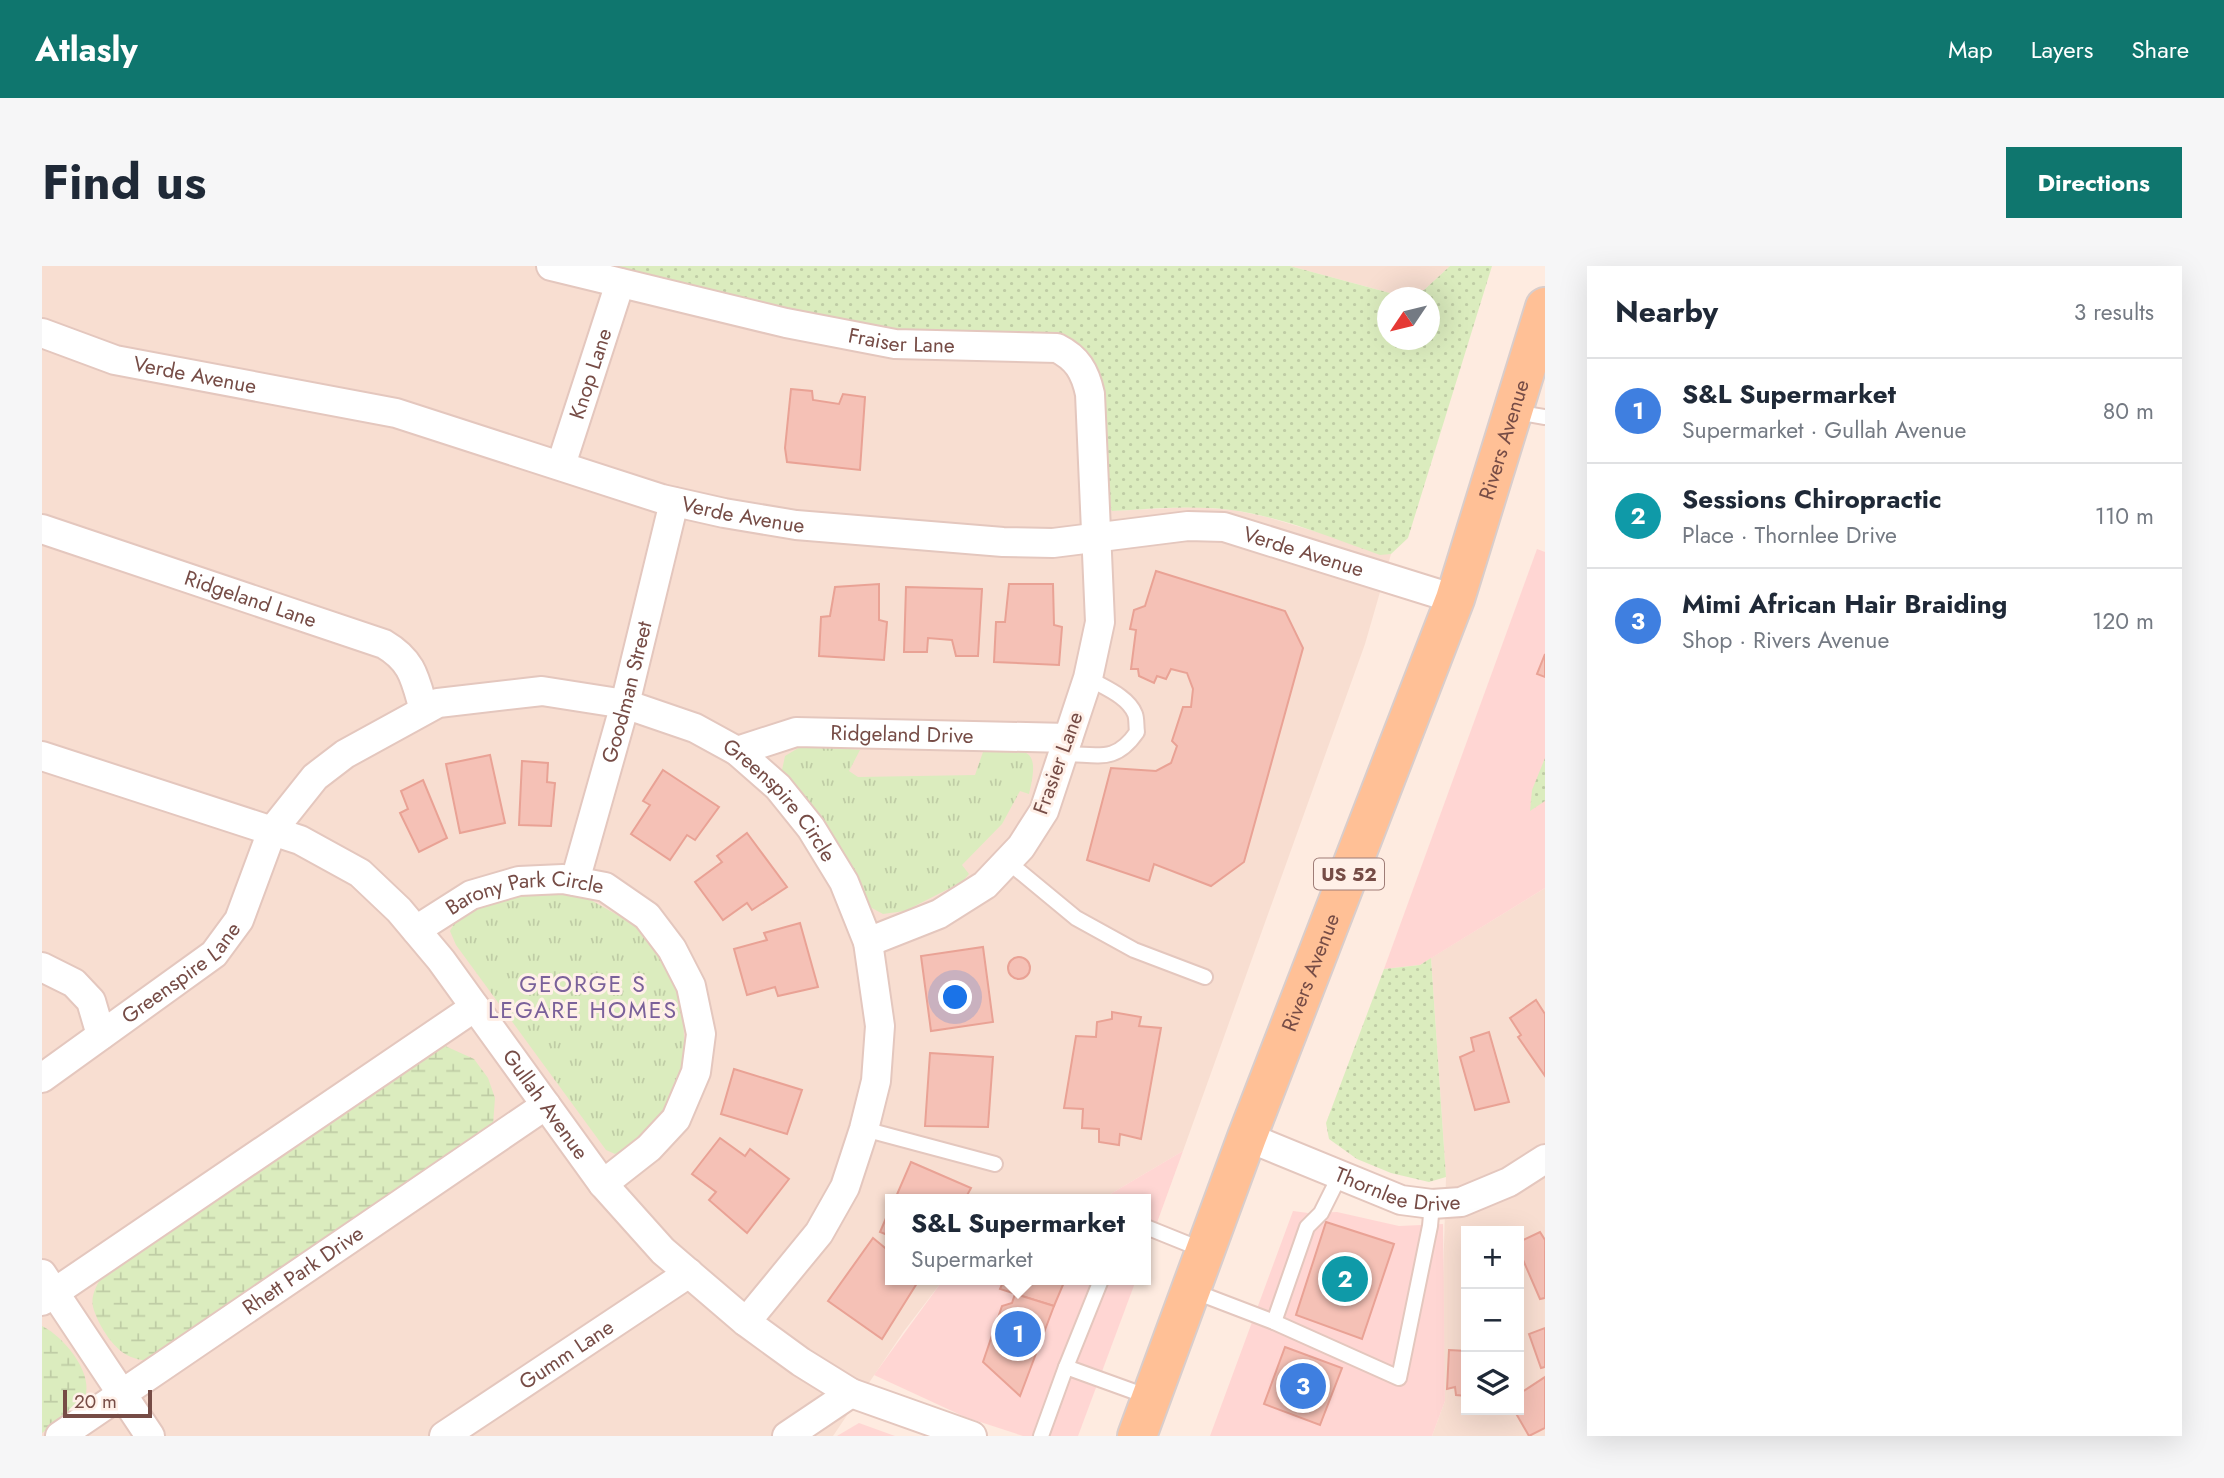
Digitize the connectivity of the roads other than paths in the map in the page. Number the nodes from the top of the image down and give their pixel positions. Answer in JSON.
{"nodes":[{"id":1,"x":551,"y":266,"type":"edge"},
{"id":2,"x":620,"y":283,"type":"junction"},
{"id":3,"x":1545,"y":307,"type":"edge"},
{"id":4,"x":42,"y":333,"type":"edge"},
{"id":5,"x":1538,"y":354,"type":"edge"},
{"id":6,"x":1529,"y":414,"type":"edge"},
{"id":7,"x":561,"y":465,"type":"junction"},
{"id":8,"x":674,"y":502,"type":"junction"},
{"id":9,"x":42,"y":529,"type":"edge"},
{"id":10,"x":1097,"y":537,"type":"junction"},
{"id":11,"x":1455,"y":599,"type":"junction"},
{"id":12,"x":1088,"y":678,"type":"junction"},
{"id":13,"x":625,"y":704,"type":"junction"},
{"id":14,"x":424,"y":710,"type":"junction"},
{"id":15,"x":1066,"y":746,"type":"junction"},
{"id":16,"x":737,"y":751,"type":"junction"},
{"id":17,"x":42,"y":756,"type":"edge"},
{"id":18,"x":272,"y":831,"type":"junction"},
{"id":19,"x":1007,"y":861,"type":"junction"},
{"id":20,"x":575,"y":881,"type":"junction"},
{"id":21,"x":416,"y":930,"type":"junction"},
{"id":22,"x":868,"y":942,"type":"junction"},
{"id":23,"x":42,"y":967,"type":"edge"},
{"id":24,"x":1205,"y":976,"type":"dead end"},
{"id":25,"x":475,"y":1007,"type":"junction"},
{"id":26,"x":101,"y":1035,"type":"junction"},
{"id":27,"x":42,"y":1078,"type":"edge"},
{"id":28,"x":546,"y":1105,"type":"junction"},
{"id":29,"x":864,"y":1129,"type":"junction"},
{"id":30,"x":1247,"y":1137,"type":"junction"},
{"id":31,"x":1545,"y":1160,"type":"edge"},
{"id":32,"x":995,"y":1164,"type":"dead end"},
{"id":33,"x":1340,"y":1175,"type":"junction"},
{"id":34,"x":603,"y":1184,"type":"junction"},
{"id":35,"x":1432,"y":1204,"type":"junction"},
{"id":36,"x":1151,"y":1229,"type":"edge"},
{"id":37,"x":1205,"y":1251,"type":"junction"},
{"id":38,"x":689,"y":1273,"type":"junction"},
{"id":39,"x":1099,"y":1285,"type":"edge"},
{"id":40,"x":46,"y":1289,"type":"edge"},
{"id":41,"x":1190,"y":1290,"type":"junction"},
{"id":42,"x":746,"y":1322,"type":"junction"},
{"id":43,"x":1274,"y":1322,"type":"junction"},
{"id":44,"x":1066,"y":1367,"type":"junction"},
{"id":45,"x":851,"y":1393,"type":"junction"},
{"id":46,"x":122,"y":1394,"type":"junction"},
{"id":47,"x":1151,"y":1398,"type":"junction"},
{"id":48,"x":60,"y":1436,"type":"edge"},
{"id":49,"x":150,"y":1436,"type":"edge"},
{"id":50,"x":444,"y":1436,"type":"edge"},
{"id":51,"x":787,"y":1436,"type":"edge"},
{"id":52,"x":972,"y":1436,"type":"edge"},
{"id":53,"x":1041,"y":1436,"type":"edge"},
{"id":54,"x":1137,"y":1436,"type":"edge"}],
"edges":[{"from":1,"to":2,"type":"street","name":"Fraiser Lane"},
{"from":2,"to":7,"type":"street","name":"Knop Lane"},
{"from":2,"to":10,"type":"street","name":"Fraiser Lane"},
{"from":3,"to":5,"type":"main road","name":"Rivers Avenue","number":"US 52"},
{"from":4,"to":7,"type":"street","name":"Verde Avenue"},
{"from":5,"to":6,"type":"main road","name":"Rivers Avenue","number":"US 52"},
{"from":6,"to":11,"type":"main road","name":"Rivers Avenue","number":"US 52"},
{"from":7,"to":8,"type":"street","name":"Verde Avenue"},
{"from":8,"to":10,"type":"street","name":"Verde Avenue"},
{"from":8,"to":13,"type":"street","name":"Goodman Street"},
{"from":9,"to":14,"type":"street","name":"Ridgeland Lane"},
{"from":10,"to":11,"type":"street","name":"Verde Avenue"},
{"from":10,"to":12,"type":"street","name":"Frasier Lane"},
{"from":11,"to":30,"type":"main road","name":"Rivers Avenue","number":"US 52"},
{"from":12,"to":15,"type":"street","name":"Frasier Lane"},
{"from":12,"to":15,"type":"lane"},
{"from":13,"to":14,"type":"street","name":"Greenspire Circle"},
{"from":13,"to":16,"type":"street","name":"Greenspire Circle"},
{"from":13,"to":20,"type":"street","name":"Goodman Street"},
{"from":14,"to":18,"type":"street","name":"Greenspire Circle"},
{"from":15,"to":16,"type":"street","name":"Ridgeland Drive"},
{"from":15,"to":19,"type":"street","name":"Frasier Lane"},
{"from":16,"to":22,"type":"street","name":"Greenspire Circle"},
{"from":17,"to":18,"type":"street","name":"Gullah Avenue"},
{"from":18,"to":21,"type":"street","name":"Gullah Avenue"},
{"from":18,"to":26,"type":"street","name":"Greenspire Lane"},
{"from":19,"to":22,"type":"street","name":"Frasier Lane"},
{"from":19,"to":24,"type":"lane"},
{"from":20,"to":21,"type":"street","name":"Barony Park Circle"},
{"from":20,"to":34,"type":"street","name":"Barony Park Circle"},
{"from":21,"to":25,"type":"street","name":"Gullah Avenue"},
{"from":22,"to":29,"type":"street","name":"Greenspire Circle"},
{"from":23,"to":26,"type":"street"},
{"from":25,"to":28,"type":"street","name":"Gullah Avenue"},
{"from":25,"to":40,"type":"street"},
{"from":26,"to":27,"type":"street","name":"Greenspire Lane"},
{"from":28,"to":34,"type":"street","name":"Gullah Avenue"},
{"from":28,"to":46,"type":"street","name":"Rhett Park Drive"},
{"from":29,"to":32,"type":"lane"},
{"from":29,"to":42,"type":"street","name":"Greenspire Circle"},
{"from":30,"to":33,"type":"street","name":"Thornlee Drive"},
{"from":30,"to":37,"type":"main road","name":"Rivers Avenue","number":"US 52"},
{"from":31,"to":35,"type":"street","name":"Thornlee Drive"},
{"from":33,"to":35,"type":"street","name":"Thornlee Drive"},
{"from":33,"to":43,"type":"lane"},
{"from":34,"to":38,"type":"street","name":"Gullah Avenue"},
{"from":35,"to":43,"type":"lane"},
{"from":36,"to":37,"type":"lane"},
{"from":37,"to":41,"type":"main road","name":"Rivers Avenue","number":"US 52"},
{"from":38,"to":42,"type":"street","name":"Gullah Avenue"},
{"from":38,"to":50,"type":"street","name":"Gumm Lane"},
{"from":39,"to":44,"type":"lane"},
{"from":40,"to":46,"type":"street"},
{"from":41,"to":43,"type":"lane"},
{"from":41,"to":47,"type":"main road","name":"Rivers Avenue","number":"US 52"},
{"from":42,"to":45,"type":"street","name":"Gullah Avenue"},
{"from":44,"to":47,"type":"lane"},
{"from":44,"to":53,"type":"lane"},
{"from":45,"to":51,"type":"street"},
{"from":45,"to":52,"type":"street","name":"Gullah Avenue"},
{"from":46,"to":48,"type":"street","name":"Rhett Park Drive"},
{"from":46,"to":49,"type":"street"},
{"from":47,"to":54,"type":"main road","name":"Rivers Avenue","number":"US 52"}]}
